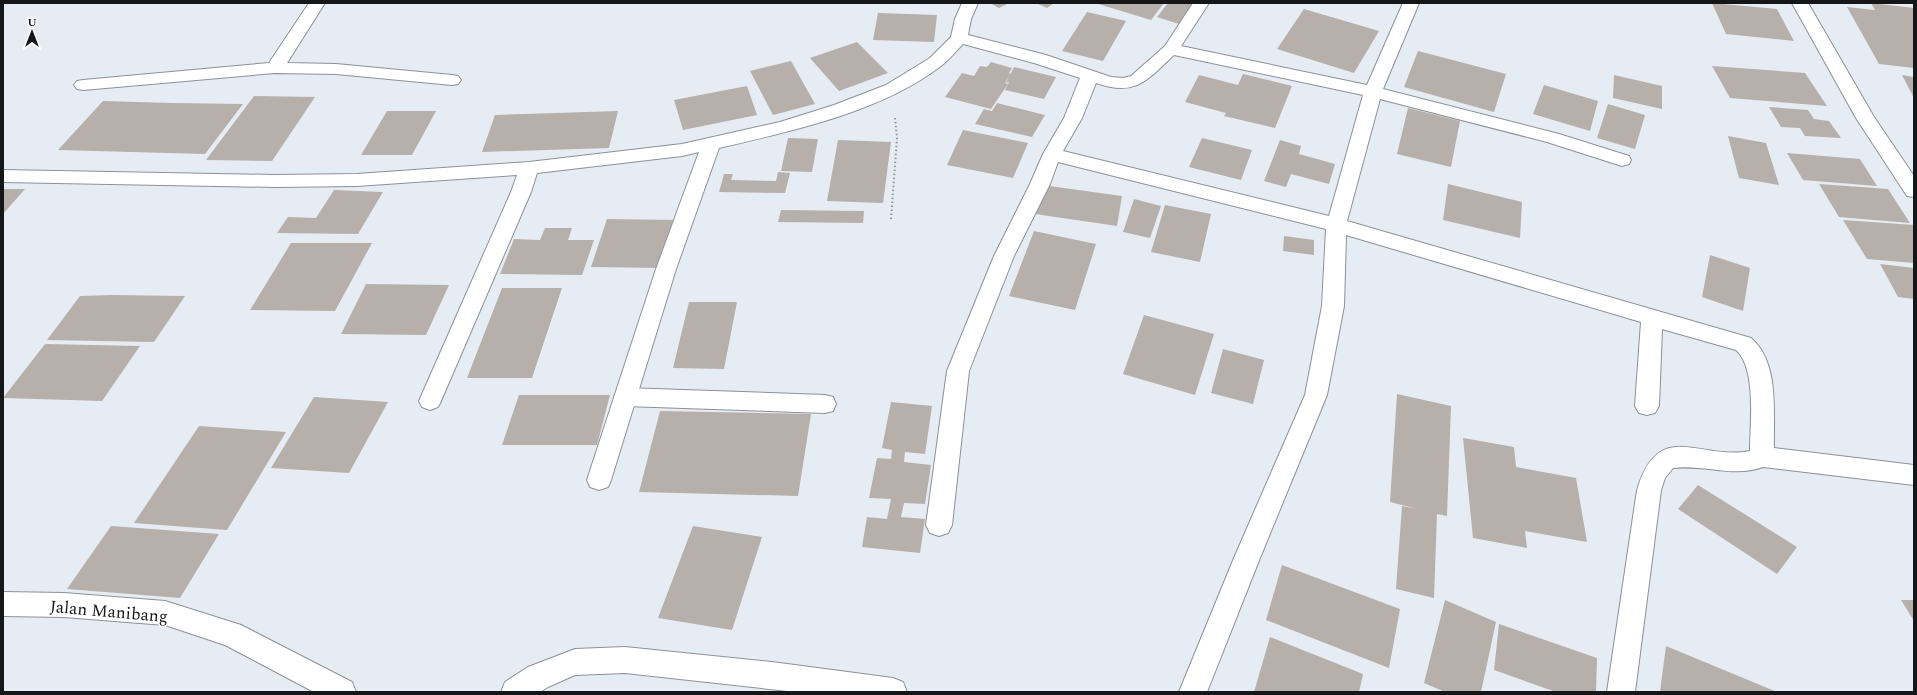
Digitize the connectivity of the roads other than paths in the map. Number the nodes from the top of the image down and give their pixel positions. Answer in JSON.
{"nodes":[{"id":1,"x":317,"y":3,"type":"edge"},
{"id":2,"x":970,"y":3,"type":"edge"},
{"id":3,"x":1200,"y":3,"type":"edge"},
{"id":4,"x":1411,"y":3,"type":"edge"},
{"id":5,"x":1800,"y":3,"type":"edge"},
{"id":6,"x":959,"y":38,"type":"junction"},
{"id":7,"x":1171,"y":49,"type":"junction"},
{"id":8,"x":275,"y":68,"type":"junction"},
{"id":9,"x":1090,"y":76,"type":"junction"},
{"id":10,"x":452,"y":80,"type":"dead end"},
{"id":11,"x":83,"y":85,"type":"dead end"},
{"id":12,"x":1373,"y":92,"type":"junction"},
{"id":13,"x":711,"y":144,"type":"junction"},
{"id":14,"x":1052,"y":154,"type":"junction"},
{"id":15,"x":1622,"y":160,"type":"dead end"},
{"id":16,"x":529,"y":168,"type":"junction"},
{"id":17,"x":3,"y":176,"type":"edge"},
{"id":18,"x":1914,"y":191,"type":"edge"},
{"id":19,"x":1336,"y":225,"type":"junction"},
{"id":20,"x":1652,"y":317,"type":"junction"},
{"id":21,"x":625,"y":397,"type":"junction"},
{"id":22,"x":430,"y":401,"type":"dead end"},
{"id":23,"x":825,"y":404,"type":"dead end"},
{"id":24,"x":1647,"y":406,"type":"dead end"},
{"id":25,"x":1762,"y":456,"type":"junction"},
{"id":26,"x":1914,"y":475,"type":"edge"},
{"id":27,"x":599,"y":480,"type":"dead end"},
{"id":28,"x":939,"y":525,"type":"dead end"},
{"id":29,"x":3,"y":604,"type":"edge"},
{"id":30,"x":342,"y":692,"type":"edge"},
{"id":31,"x":515,"y":692,"type":"edge"},
{"id":32,"x":893,"y":692,"type":"edge"},
{"id":33,"x":1193,"y":692,"type":"edge"},
{"id":34,"x":1621,"y":692,"type":"edge"}],
"edges":[{"from":1,"to":8,"type":"street"},
{"from":2,"to":6,"type":"street"},
{"from":3,"to":7,"type":"street"},
{"from":4,"to":12,"type":"street"},
{"from":5,"to":18,"type":"street"},
{"from":6,"to":9,"type":"street"},
{"from":6,"to":13,"type":"street"},
{"from":7,"to":9,"type":"street"},
{"from":7,"to":12,"type":"street"},
{"from":8,"to":10,"type":"street"},
{"from":8,"to":11,"type":"street"},
{"from":9,"to":14,"type":"street"},
{"from":12,"to":15,"type":"street"},
{"from":12,"to":19,"type":"street"},
{"from":13,"to":16,"type":"street"},
{"from":13,"to":21,"type":"street"},
{"from":14,"to":19,"type":"street"},
{"from":14,"to":28,"type":"street"},
{"from":16,"to":17,"type":"street"},
{"from":16,"to":22,"type":"street"},
{"from":19,"to":20,"type":"street"},
{"from":19,"to":33,"type":"street"},
{"from":20,"to":24,"type":"street"},
{"from":20,"to":25,"type":"street"},
{"from":21,"to":23,"type":"street"},
{"from":21,"to":27,"type":"street"},
{"from":25,"to":26,"type":"street"},
{"from":25,"to":34,"type":"street"},
{"from":29,"to":30,"type":"street","name":"Jalan Manibang"},
{"from":31,"to":32,"type":"street"}]}
